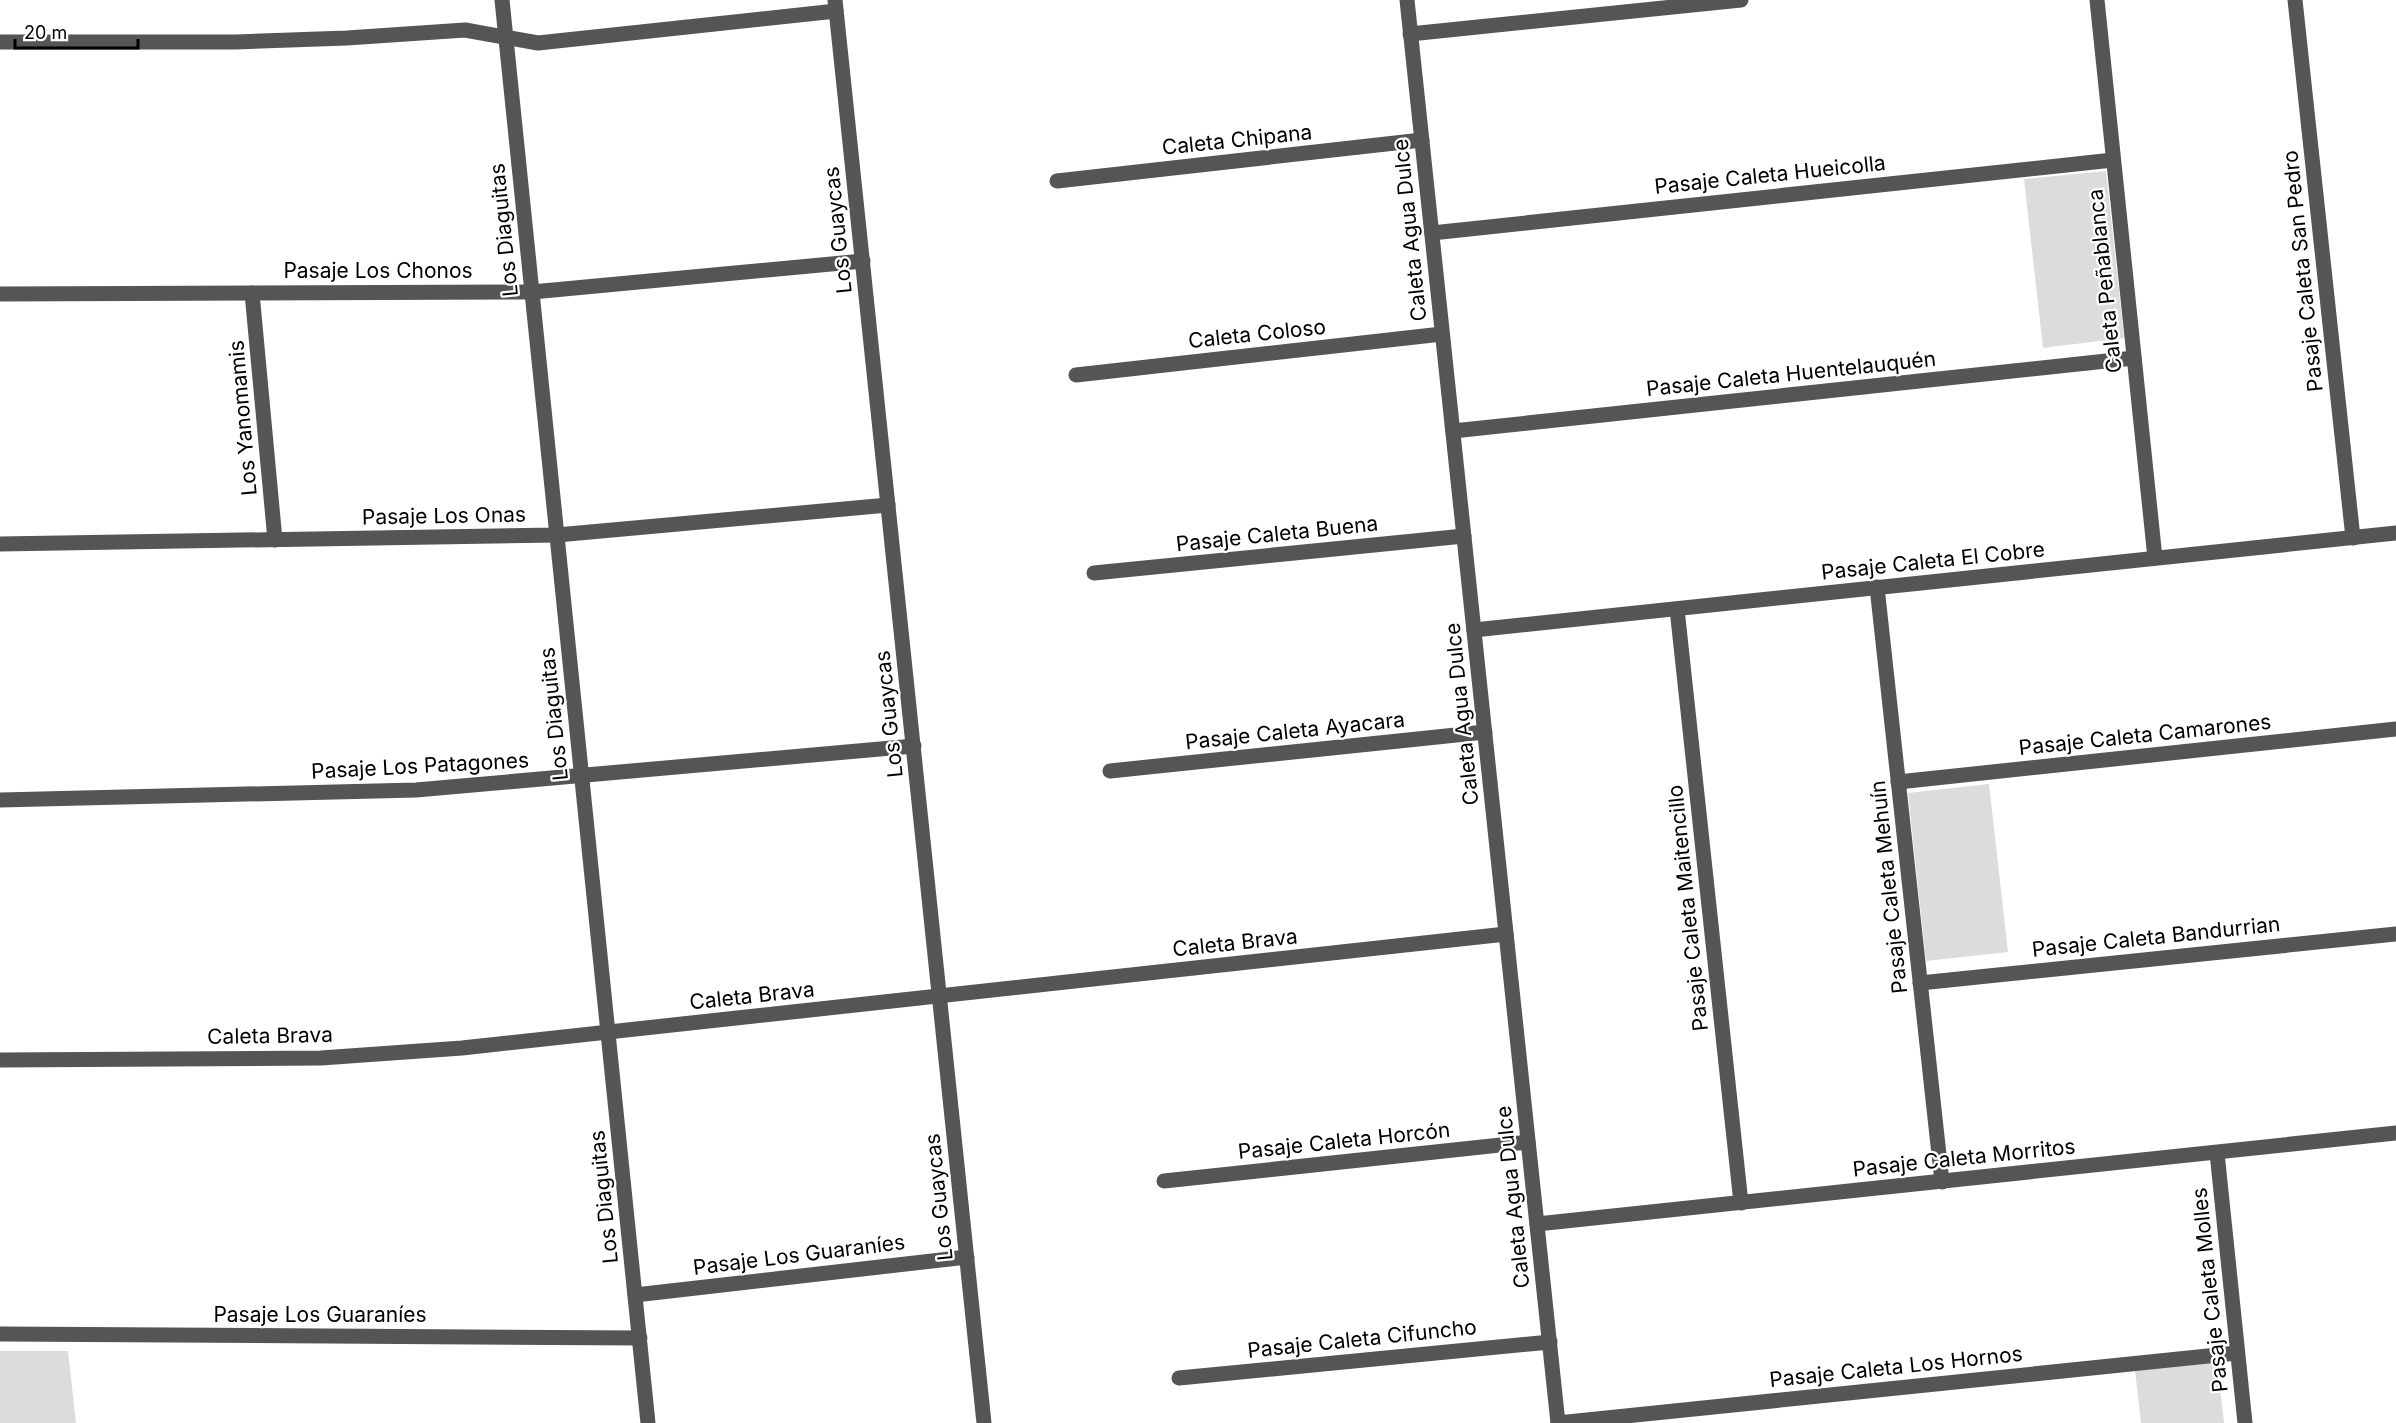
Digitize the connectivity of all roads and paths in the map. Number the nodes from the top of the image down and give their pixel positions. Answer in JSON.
{"nodes":[{"id":1,"x":502,"y":0,"type":"edge"},
{"id":2,"x":1407,"y":0,"type":"edge"},
{"id":3,"x":1741,"y":0,"type":"edge"},
{"id":4,"x":2097,"y":0,"type":"edge"},
{"id":5,"x":2295,"y":0,"type":"edge"},
{"id":6,"x":836,"y":5,"type":"edge"},
{"id":7,"x":1625,"y":6,"type":"edge"},
{"id":8,"x":1410,"y":34,"type":"junction"},
{"id":9,"x":506,"y":38,"type":"junction"},
{"id":10,"x":0,"y":42,"type":"edge"},
{"id":11,"x":1422,"y":140,"type":"junction"},
{"id":12,"x":2113,"y":160,"type":"junction"},
{"id":13,"x":1057,"y":181,"type":"dead end"},
{"id":14,"x":1432,"y":233,"type":"junction"},
{"id":15,"x":862,"y":261,"type":"junction"},
{"id":16,"x":532,"y":292,"type":"junction"},
{"id":17,"x":252,"y":293,"type":"junction"},
{"id":18,"x":0,"y":294,"type":"edge"},
{"id":19,"x":1442,"y":334,"type":"junction"},
{"id":20,"x":2134,"y":358,"type":"junction"},
{"id":21,"x":1076,"y":375,"type":"dead end"},
{"id":22,"x":1453,"y":431,"type":"junction"},
{"id":23,"x":888,"y":505,"type":"junction"},
{"id":24,"x":2396,"y":533,"type":"edge"},
{"id":25,"x":557,"y":535,"type":"junction"},
{"id":26,"x":1464,"y":536,"type":"junction"},
{"id":27,"x":2353,"y":538,"type":"junction"},
{"id":28,"x":275,"y":540,"type":"junction"},
{"id":29,"x":0,"y":544,"type":"edge"},
{"id":30,"x":2155,"y":558,"type":"junction"},
{"id":31,"x":1094,"y":573,"type":"dead end"},
{"id":32,"x":1877,"y":587,"type":"junction"},
{"id":33,"x":1677,"y":609,"type":"junction"},
{"id":34,"x":1474,"y":630,"type":"junction"},
{"id":35,"x":2396,"y":729,"type":"edge"},
{"id":36,"x":1485,"y":732,"type":"junction"},
{"id":37,"x":914,"y":746,"type":"junction"},
{"id":38,"x":1110,"y":771,"type":"dead end"},
{"id":39,"x":582,"y":777,"type":"junction"},
{"id":40,"x":1898,"y":782,"type":"junction"},
{"id":41,"x":0,"y":800,"type":"edge"},
{"id":42,"x":1506,"y":934,"type":"junction"},
{"id":43,"x":2396,"y":934,"type":"edge"},
{"id":44,"x":1920,"y":983,"type":"junction"},
{"id":45,"x":939,"y":997,"type":"junction"},
{"id":46,"x":608,"y":1033,"type":"junction"},
{"id":47,"x":0,"y":1060,"type":"edge"},
{"id":48,"x":2396,"y":1133,"type":"edge"},
{"id":49,"x":1528,"y":1142,"type":"junction"},
{"id":50,"x":2217,"y":1153,"type":"junction"},
{"id":51,"x":1164,"y":1181,"type":"dead end"},
{"id":52,"x":1942,"y":1182,"type":"junction"},
{"id":53,"x":1741,"y":1203,"type":"junction"},
{"id":54,"x":1537,"y":1224,"type":"junction"},
{"id":55,"x":967,"y":1257,"type":"junction"},
{"id":56,"x":635,"y":1295,"type":"junction"},
{"id":57,"x":0,"y":1334,"type":"edge"},
{"id":58,"x":640,"y":1338,"type":"junction"},
{"id":59,"x":1550,"y":1342,"type":"junction"},
{"id":60,"x":2237,"y":1353,"type":"junction"},
{"id":61,"x":1179,"y":1378,"type":"dead end"},
{"id":62,"x":648,"y":1423,"type":"edge"},
{"id":63,"x":984,"y":1423,"type":"edge"},
{"id":64,"x":1558,"y":1423,"type":"edge"},
{"id":65,"x":2244,"y":1423,"type":"edge"}],
"edges":[{"from":1,"to":9,"type":"street","name":"Los Diaguitas"},
{"from":2,"to":8,"type":"street","name":"Caleta Agua Dulce"},
{"from":3,"to":7,"type":"street"},
{"from":4,"to":12,"type":"street","name":"Caleta Peñablanca"},
{"from":5,"to":27,"type":"street","name":"Pasaje Caleta San Pedro"},
{"from":6,"to":9,"type":"street"},
{"from":6,"to":15,"type":"street","name":"Los Guaycas"},
{"from":7,"to":8,"type":"street"},
{"from":8,"to":11,"type":"street","name":"Caleta Agua Dulce"},
{"from":9,"to":10,"type":"street"},
{"from":9,"to":16,"type":"street","name":"Los Diaguitas"},
{"from":11,"to":13,"type":"street","name":"Caleta Chipana"},
{"from":11,"to":14,"type":"street","name":"Caleta Agua Dulce"},
{"from":12,"to":14,"type":"street","name":"Pasaje Caleta Hueicolla"},
{"from":12,"to":20,"type":"street","name":"Caleta Peñablanca"},
{"from":14,"to":19,"type":"street","name":"Caleta Agua Dulce"},
{"from":15,"to":16,"type":"street","name":"Pasaje Los Chonos"},
{"from":15,"to":23,"type":"street","name":"Los Guaycas"},
{"from":16,"to":17,"type":"street","name":"Pasaje Los Chonos"},
{"from":16,"to":25,"type":"street","name":"Los Diaguitas"},
{"from":17,"to":18,"type":"street","name":"Pasaje Los Chonos"},
{"from":17,"to":28,"type":"street","name":"Los Yanomamis"},
{"from":19,"to":21,"type":"street","name":"Caleta Coloso"},
{"from":19,"to":22,"type":"street","name":"Caleta Agua Dulce"},
{"from":20,"to":22,"type":"street","name":"Pasaje Caleta Huentelauquén"},
{"from":20,"to":30,"type":"street","name":"Caleta Peñablanca"},
{"from":22,"to":26,"type":"street","name":"Caleta Agua Dulce"},
{"from":23,"to":25,"type":"street","name":"Pasaje Los Onas"},
{"from":23,"to":37,"type":"street","name":"Los Guaycas"},
{"from":24,"to":27,"type":"street","name":"Pasaje Caleta El Cobre"},
{"from":25,"to":28,"type":"street","name":"Pasaje Los Onas"},
{"from":25,"to":39,"type":"street","name":"Los Diaguitas"},
{"from":26,"to":31,"type":"street","name":"Pasaje Caleta Buena"},
{"from":26,"to":34,"type":"street","name":"Caleta Agua Dulce"},
{"from":27,"to":30,"type":"street","name":"Pasaje Caleta El Cobre"},
{"from":28,"to":29,"type":"street","name":"Pasaje Los Onas"},
{"from":30,"to":32,"type":"street","name":"Pasaje Caleta El Cobre"},
{"from":32,"to":33,"type":"street","name":"Pasaje Caleta El Cobre"},
{"from":32,"to":40,"type":"street","name":"Pasaje Caleta Mehuín"},
{"from":33,"to":34,"type":"street","name":"Pasaje Caleta El Cobre"},
{"from":33,"to":53,"type":"street","name":"Pasaje Caleta Maitencillo"},
{"from":34,"to":36,"type":"street","name":"Caleta Agua Dulce"},
{"from":35,"to":40,"type":"street","name":"Pasaje Caleta Camarones"},
{"from":36,"to":38,"type":"street","name":"Pasaje Caleta Ayacara"},
{"from":36,"to":42,"type":"street","name":"Caleta Agua Dulce"},
{"from":37,"to":39,"type":"street","name":"Pasaje Los Patagones"},
{"from":37,"to":45,"type":"street","name":"Los Guaycas"},
{"from":39,"to":41,"type":"street","name":"Pasaje Los Patagones"},
{"from":39,"to":46,"type":"street","name":"Los Diaguitas"},
{"from":40,"to":44,"type":"street","name":"Pasaje Caleta Mehuín"},
{"from":42,"to":45,"type":"street","name":"Caleta Brava"},
{"from":42,"to":49,"type":"street","name":"Caleta Agua Dulce"},
{"from":43,"to":44,"type":"street","name":"Pasaje Caleta Bandurrian"},
{"from":44,"to":52,"type":"street","name":"Pasaje Caleta Mehuín"},
{"from":45,"to":46,"type":"street","name":"Caleta Brava"},
{"from":45,"to":55,"type":"street","name":"Los Guaycas"},
{"from":46,"to":47,"type":"street","name":"Caleta Brava"},
{"from":46,"to":56,"type":"street","name":"Los Diaguitas"},
{"from":48,"to":50,"type":"street","name":"Pasaje Caleta Morritos"},
{"from":49,"to":51,"type":"street","name":"Pasaje Caleta Horcón"},
{"from":49,"to":54,"type":"street","name":"Caleta Agua Dulce"},
{"from":50,"to":52,"type":"street","name":"Pasaje Caleta Morritos"},
{"from":50,"to":60,"type":"street","name":"Pasaje Caleta Molles"},
{"from":52,"to":53,"type":"street","name":"Pasaje Caleta Morritos"},
{"from":53,"to":54,"type":"street","name":"Pasaje Caleta Morritos"},
{"from":54,"to":59,"type":"street","name":"Caleta Agua Dulce"},
{"from":55,"to":56,"type":"street","name":"Pasaje Los Guaraníes"},
{"from":55,"to":63,"type":"street","name":"Los Guaycas"},
{"from":56,"to":58,"type":"street","name":"Los Diaguitas"},
{"from":57,"to":58,"type":"street","name":"Pasaje Los Guaraníes"},
{"from":58,"to":62,"type":"street","name":"Los Diaguitas"},
{"from":59,"to":61,"type":"street","name":"Pasaje Caleta Cifuncho"},
{"from":59,"to":64,"type":"street","name":"Caleta Agua Dulce"},
{"from":60,"to":64,"type":"street","name":"Pasaje Caleta Los Hornos"},
{"from":60,"to":65,"type":"street","name":"Pasaje Caleta Molles"}]}
